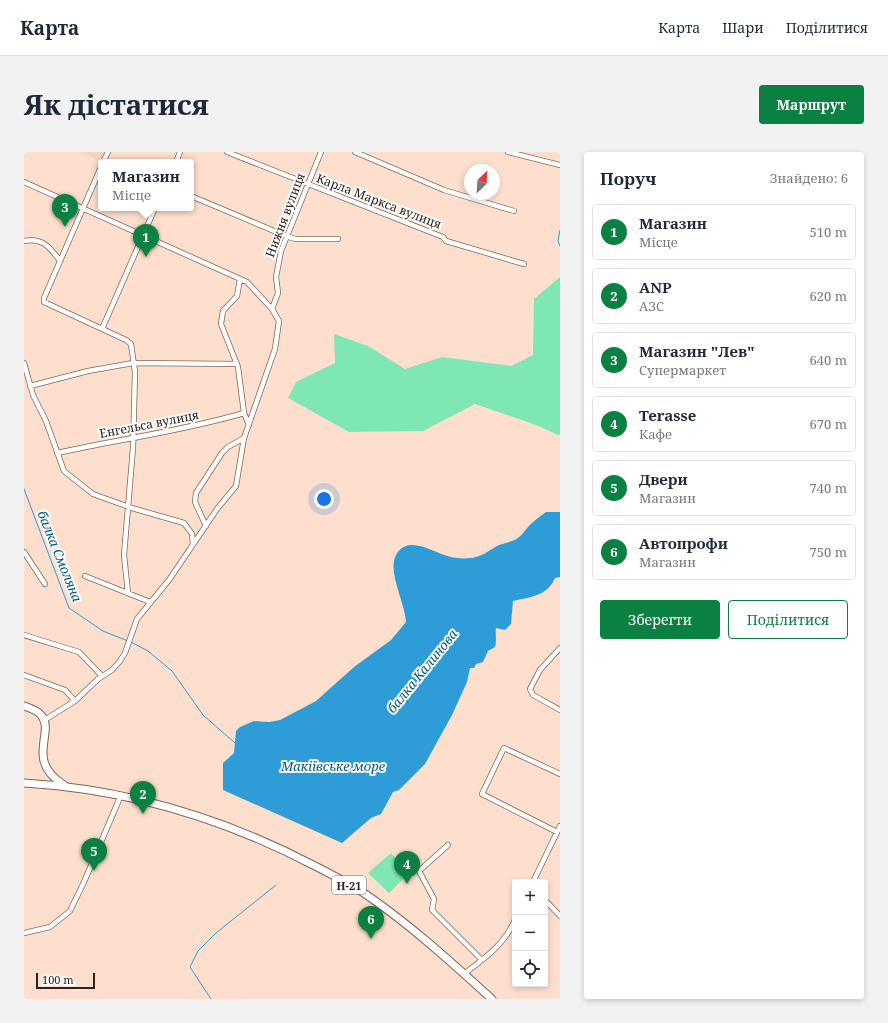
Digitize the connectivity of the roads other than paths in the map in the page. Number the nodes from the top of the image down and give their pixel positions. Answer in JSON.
{"nodes":[{"id":1,"x":227,"y":152,"type":"edge"},
{"id":2,"x":321,"y":152,"type":"edge"},
{"id":3,"x":355,"y":152,"type":"edge"},
{"id":4,"x":508,"y":152,"type":"edge"},
{"id":5,"x":536,"y":152,"type":"edge"},
{"id":6,"x":534,"y":158,"type":"junction"},
{"id":7,"x":560,"y":165,"type":"edge"},
{"id":8,"x":98,"y":174,"type":"edge"},
{"id":9,"x":24,"y":182,"type":"edge"},
{"id":10,"x":307,"y":184,"type":"junction"},
{"id":11,"x":194,"y":197,"type":"edge"},
{"id":12,"x":82,"y":209,"type":"junction"},
{"id":13,"x":154,"y":211,"type":"edge"},
{"id":14,"x":514,"y":211,"type":"dead end"},
{"id":15,"x":142,"y":236,"type":"junction"},
{"id":16,"x":286,"y":236,"type":"junction"},
{"id":17,"x":338,"y":239,"type":"dead end"},
{"id":18,"x":24,"y":241,"type":"edge"},
{"id":19,"x":60,"y":261,"type":"junction"},
{"id":20,"x":524,"y":264,"type":"dead end"},
{"id":21,"x":240,"y":279,"type":"junction"},
{"id":22,"x":272,"y":309,"type":"junction"},
{"id":23,"x":102,"y":329,"type":"junction"},
{"id":24,"x":24,"y":362,"type":"edge"},
{"id":25,"x":134,"y":363,"type":"junction"},
{"id":26,"x":237,"y":364,"type":"junction"},
{"id":27,"x":30,"y":386,"type":"junction"},
{"id":28,"x":244,"y":413,"type":"junction"},
{"id":29,"x":249,"y":425,"type":"junction"},
{"id":30,"x":133,"y":437,"type":"junction"},
{"id":31,"x":244,"y":438,"type":"junction"},
{"id":32,"x":57,"y":452,"type":"junction"},
{"id":33,"x":128,"y":506,"type":"junction"},
{"id":34,"x":206,"y":526,"type":"junction"},
{"id":35,"x":193,"y":545,"type":"junction"},
{"id":36,"x":24,"y":552,"type":"edge"},
{"id":37,"x":86,"y":576,"type":"dead end"},
{"id":38,"x":45,"y":584,"type":"dead end"},
{"id":39,"x":128,"y":593,"type":"junction"},
{"id":40,"x":150,"y":602,"type":"junction"},
{"id":41,"x":24,"y":635,"type":"edge"},
{"id":42,"x":560,"y":648,"type":"edge"},
{"id":43,"x":24,"y":675,"type":"edge"},
{"id":44,"x":102,"y":676,"type":"junction"},
{"id":45,"x":75,"y":701,"type":"junction"},
{"id":46,"x":24,"y":706,"type":"edge"},
{"id":47,"x":560,"y":710,"type":"edge"},
{"id":48,"x":43,"y":721,"type":"junction"},
{"id":49,"x":560,"y":774,"type":"edge"},
{"id":50,"x":24,"y":783,"type":"edge"},
{"id":51,"x":64,"y":785,"type":"junction"},
{"id":52,"x":121,"y":795,"type":"junction"},
{"id":53,"x":560,"y":826,"type":"edge"},
{"id":54,"x":558,"y":832,"type":"junction"},
{"id":55,"x":448,"y":845,"type":"dead end"},
{"id":56,"x":534,"y":879,"type":"edge"},
{"id":57,"x":548,"y":903,"type":"edge"},
{"id":58,"x":560,"y":916,"type":"edge"},
{"id":59,"x":512,"y":927,"type":"edge"},
{"id":60,"x":24,"y":933,"type":"edge"},
{"id":61,"x":482,"y":960,"type":"junction"},
{"id":62,"x":464,"y":974,"type":"junction"},
{"id":63,"x":492,"y":999,"type":"edge"}],
"edges":[{"from":1,"to":10,"type":"street","name":"Карла Маркса вулиця"},
{"from":2,"to":10,"type":"street","name":"Нижня вулиця"},
{"from":3,"to":14,"type":"street"},
{"from":4,"to":6,"type":"street"},
{"from":5,"to":6,"type":"street"},
{"from":6,"to":7,"type":"street"},
{"from":8,"to":12,"type":"street"},
{"from":9,"to":12,"type":"street"},
{"from":10,"to":16,"type":"street","name":"Нижня вулиця"},
{"from":10,"to":20,"type":"street","name":"Карла Маркса вулиця"},
{"from":11,"to":16,"type":"street"},
{"from":12,"to":15,"type":"street"},
{"from":12,"to":19,"type":"street"},
{"from":13,"to":15,"type":"street"},
{"from":15,"to":21,"type":"street"},
{"from":15,"to":23,"type":"street"},
{"from":16,"to":17,"type":"street"},
{"from":16,"to":22,"type":"street","name":"Нижня вулиця"},
{"from":18,"to":19,"type":"street"},
{"from":19,"to":23,"type":"street"},
{"from":21,"to":22,"type":"street"},
{"from":21,"to":26,"type":"street"},
{"from":22,"to":29,"type":"street"},
{"from":23,"to":25,"type":"street"},
{"from":24,"to":27,"type":"street"},
{"from":25,"to":26,"type":"street"},
{"from":25,"to":27,"type":"street"},
{"from":25,"to":30,"type":"street"},
{"from":26,"to":28,"type":"street"},
{"from":27,"to":32,"type":"street"},
{"from":28,"to":29,"type":"street"},
{"from":28,"to":30,"type":"street","name":"Енгельса вулиця"},
{"from":29,"to":31,"type":"street"},
{"from":30,"to":32,"type":"street","name":"Енгельса вулиця"},
{"from":30,"to":33,"type":"street"},
{"from":31,"to":34,"type":"street"},
{"from":31,"to":34,"type":"street"},
{"from":32,"to":33,"type":"street"},
{"from":33,"to":35,"type":"street"},
{"from":33,"to":39,"type":"street"},
{"from":34,"to":35,"type":"street"},
{"from":35,"to":40,"type":"street"},
{"from":36,"to":38,"type":"street"},
{"from":37,"to":39,"type":"street"},
{"from":39,"to":40,"type":"street"},
{"from":40,"to":44,"type":"street"},
{"from":41,"to":44,"type":"street"},
{"from":42,"to":47,"type":"street"},
{"from":43,"to":45,"type":"street"},
{"from":44,"to":45,"type":"street"},
{"from":45,"to":48,"type":"street"},
{"from":46,"to":48,"type":"main road"},
{"from":48,"to":51,"type":"main road"},
{"from":49,"to":54,"type":"street"},
{"from":50,"to":51,"type":"main road","number":"Н-21"},
{"from":51,"to":52,"type":"main road","number":"Н-21"},
{"from":52,"to":60,"type":"street"},
{"from":52,"to":62,"type":"main road","number":"Н-21"},
{"from":53,"to":54,"type":"street"},
{"from":54,"to":56,"type":"street"},
{"from":55,"to":61,"type":"street"},
{"from":57,"to":58,"type":"street"},
{"from":59,"to":61,"type":"street"},
{"from":61,"to":62,"type":"street"},
{"from":62,"to":63,"type":"main road","number":"Н-21"}]}
